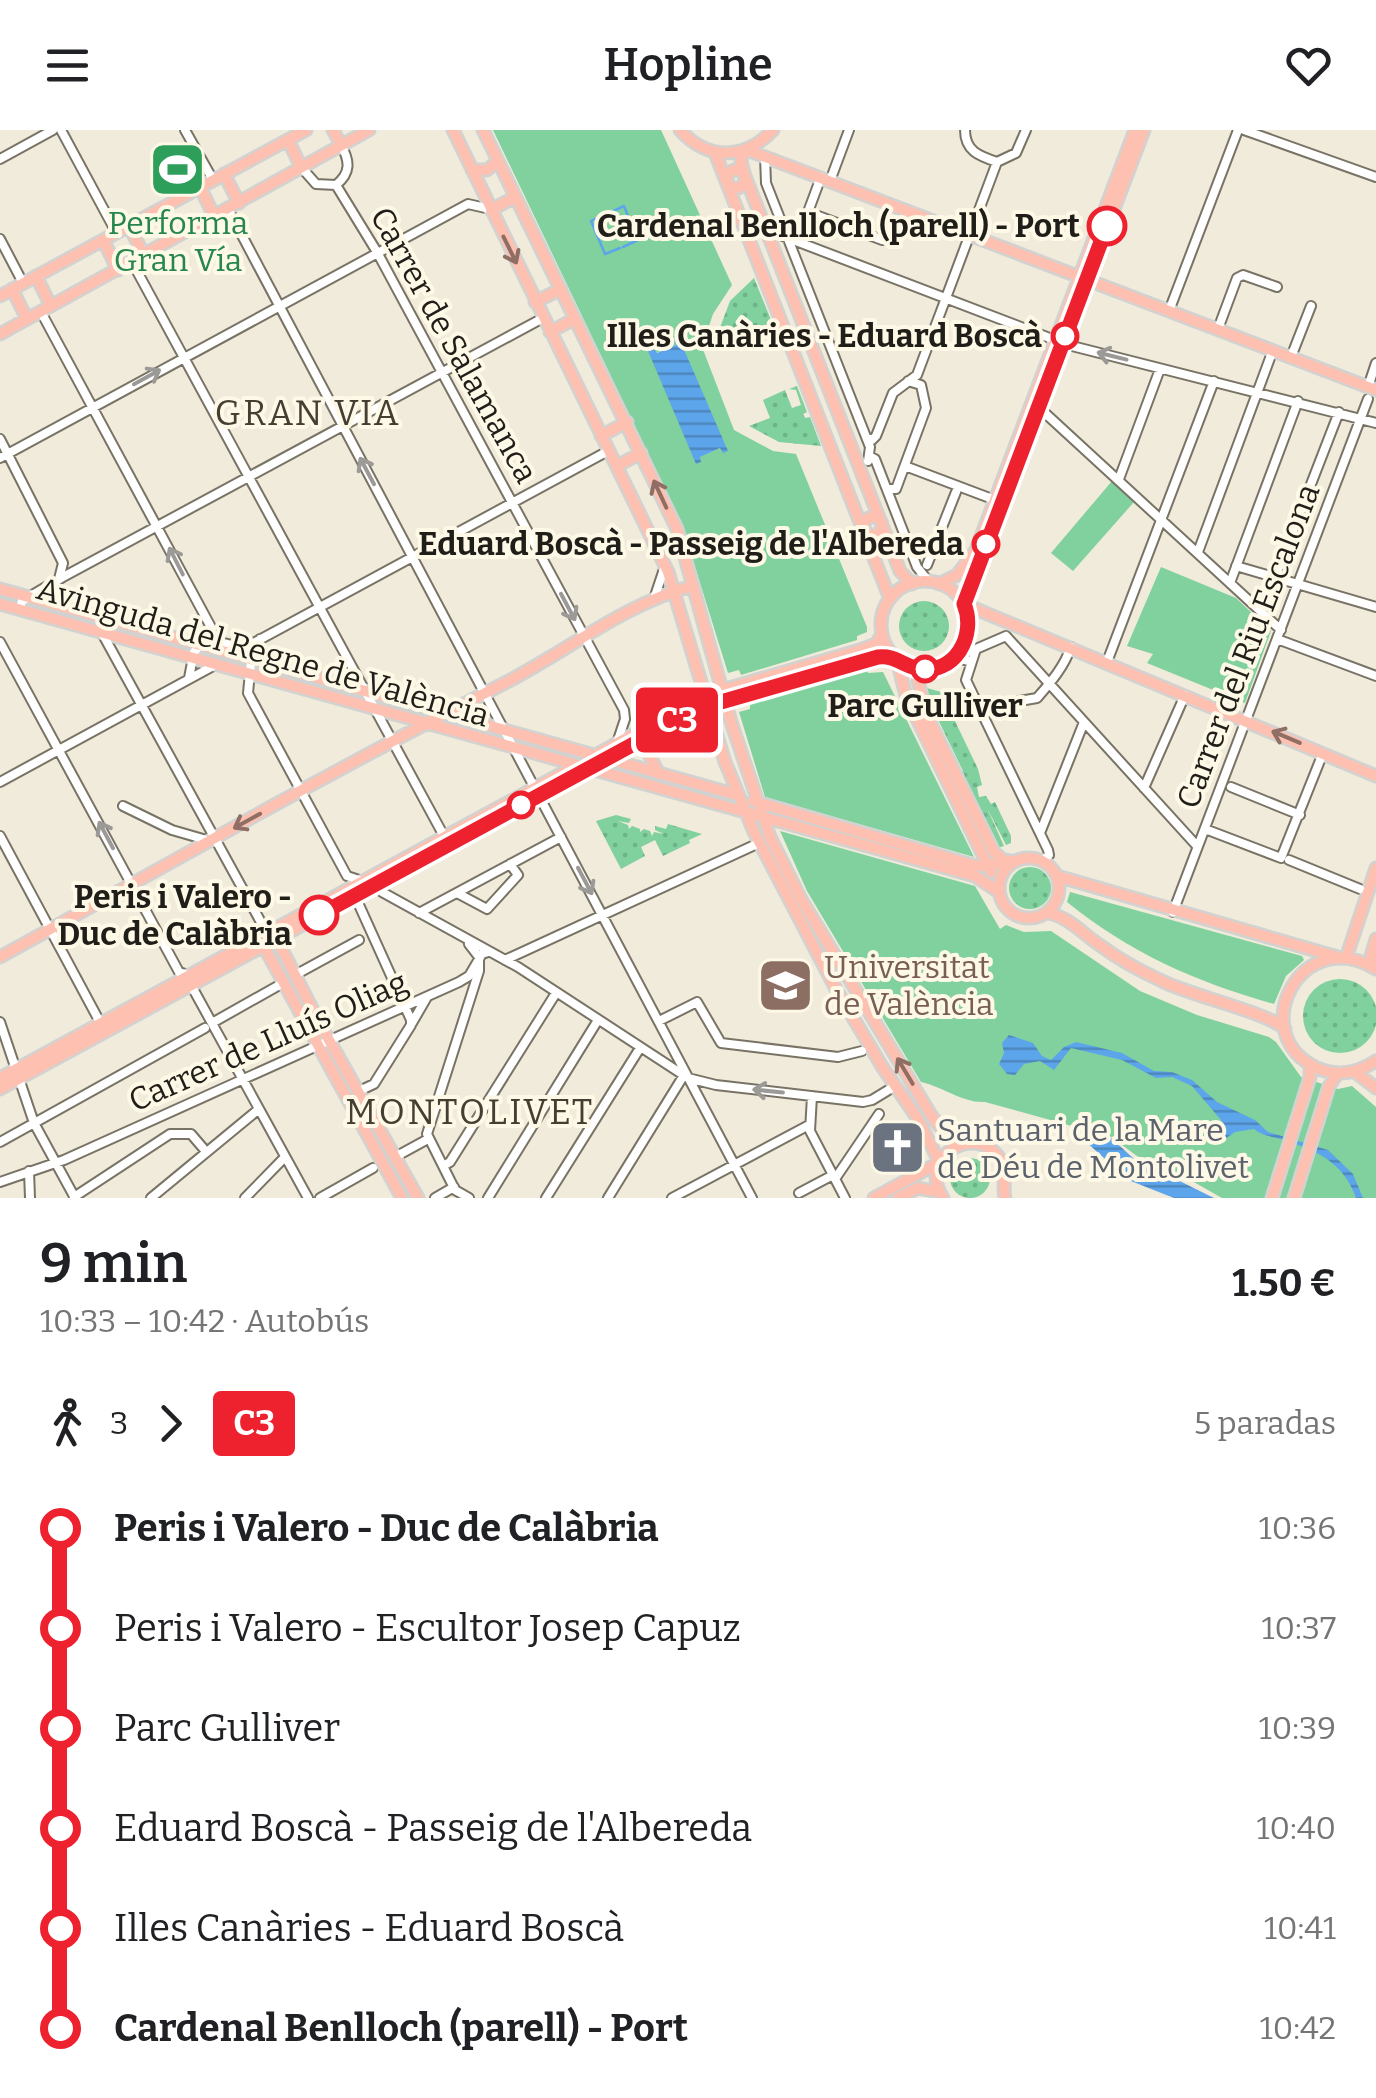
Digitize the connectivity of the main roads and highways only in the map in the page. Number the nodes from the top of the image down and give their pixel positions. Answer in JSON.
{"nodes":[{"id":1,"x":306,"y":130,"type":"edge"},
{"id":2,"x":333,"y":130,"type":"edge"},
{"id":3,"x":369,"y":130,"type":"edge"},
{"id":4,"x":453,"y":130,"type":"edge"},
{"id":5,"x":483,"y":130,"type":"edge"},
{"id":6,"x":680,"y":130,"type":"edge"},
{"id":7,"x":773,"y":130,"type":"edge"},
{"id":8,"x":1135,"y":130,"type":"edge"},
{"id":9,"x":1144,"y":130,"type":"edge"},
{"id":10,"x":286,"y":135,"type":"edge"},
{"id":11,"x":342,"y":145,"type":"junction"},
{"id":12,"x":745,"y":151,"type":"junction"},
{"id":13,"x":715,"y":153,"type":"junction"},
{"id":14,"x":498,"y":161,"type":"junction"},
{"id":15,"x":301,"y":167,"type":"junction"},
{"id":16,"x":472,"y":170,"type":"junction"},
{"id":17,"x":224,"y":174,"type":"junction"},
{"id":18,"x":745,"y":176,"type":"junction"},
{"id":19,"x":728,"y":182,"type":"junction"},
{"id":20,"x":200,"y":187,"type":"junction"},
{"id":21,"x":516,"y":197,"type":"junction"},
{"id":22,"x":239,"y":203,"type":"junction"},
{"id":23,"x":490,"y":209,"type":"junction"},
{"id":24,"x":214,"y":216,"type":"junction"},
{"id":25,"x":129,"y":226,"type":"junction"},
{"id":26,"x":103,"y":240,"type":"junction"},
{"id":27,"x":144,"y":255,"type":"junction"},
{"id":28,"x":118,"y":270,"type":"junction"},
{"id":29,"x":36,"y":276,"type":"junction"},
{"id":30,"x":1083,"y":278,"type":"junction"},
{"id":31,"x":18,"y":286,"type":"junction"},
{"id":32,"x":560,"y":289,"type":"junction"},
{"id":33,"x":0,"y":296,"type":"edge"},
{"id":34,"x":536,"y":302,"type":"junction"},
{"id":35,"x":46,"y":309,"type":"junction"},
{"id":36,"x":28,"y":319,"type":"junction"},
{"id":37,"x":574,"y":319,"type":"junction"},
{"id":38,"x":550,"y":332,"type":"junction"},
{"id":39,"x":806,"y":332,"type":"junction"},
{"id":40,"x":0,"y":334,"type":"edge"},
{"id":41,"x":789,"y":338,"type":"junction"},
{"id":42,"x":1059,"y":341,"type":"junction"},
{"id":43,"x":822,"y":372,"type":"junction"},
{"id":44,"x":804,"y":376,"type":"junction"},
{"id":45,"x":1371,"y":392,"type":"edge"},
{"id":46,"x":627,"y":422,"type":"junction"},
{"id":47,"x":601,"y":436,"type":"junction"},
{"id":48,"x":641,"y":453,"type":"junction"},
{"id":49,"x":617,"y":466,"type":"junction"},
{"id":50,"x":882,"y":523,"type":"junction"},
{"id":51,"x":865,"y":530,"type":"junction"},
{"id":52,"x":934,"y":583,"type":"junction"},
{"id":53,"x":912,"y":584,"type":"junction"},
{"id":54,"x":692,"y":586,"type":"junction"},
{"id":55,"x":0,"y":589,"type":"edge"},
{"id":56,"x":674,"y":591,"type":"junction"},
{"id":57,"x":890,"y":599,"type":"junction"},
{"id":58,"x":0,"y":604,"type":"edge"},
{"id":59,"x":964,"y":604,"type":"junction"},
{"id":60,"x":882,"y":634,"type":"junction"},
{"id":61,"x":862,"y":655,"type":"junction"},
{"id":62,"x":896,"y":658,"type":"junction"},
{"id":63,"x":924,"y":669,"type":"junction"},
{"id":64,"x":722,"y":690,"type":"junction"},
{"id":65,"x":746,"y":690,"type":"junction"},
{"id":66,"x":706,"y":701,"type":"junction"},
{"id":67,"x":726,"y":703,"type":"junction"},
{"id":68,"x":444,"y":714,"type":"junction"},
{"id":69,"x":424,"y":723,"type":"junction"},
{"id":70,"x":636,"y":738,"type":"junction"},
{"id":71,"x":560,"y":746,"type":"junction"},
{"id":72,"x":594,"y":756,"type":"junction"},
{"id":73,"x":606,"y":759,"type":"junction"},
{"id":74,"x":554,"y":761,"type":"junction"},
{"id":75,"x":575,"y":766,"type":"junction"},
{"id":76,"x":588,"y":769,"type":"junction"},
{"id":77,"x":659,"y":774,"type":"junction"},
{"id":78,"x":1376,"y":776,"type":"edge"},
{"id":79,"x":535,"y":789,"type":"junction"},
{"id":80,"x":737,"y":795,"type":"junction"},
{"id":81,"x":758,"y":812,"type":"junction"},
{"id":82,"x":1014,"y":862,"type":"junction"},
{"id":83,"x":989,"y":867,"type":"junction"},
{"id":84,"x":1376,"y":868,"type":"edge"},
{"id":85,"x":975,"y":871,"type":"junction"},
{"id":86,"x":1057,"y":876,"type":"junction"},
{"id":87,"x":370,"y":882,"type":"junction"},
{"id":88,"x":999,"y":891,"type":"junction"},
{"id":89,"x":1048,"y":913,"type":"junction"},
{"id":90,"x":269,"y":938,"type":"junction"},
{"id":91,"x":1376,"y":939,"type":"edge"},
{"id":92,"x":0,"y":957,"type":"edge"},
{"id":93,"x":1343,"y":958,"type":"junction"},
{"id":94,"x":1374,"y":968,"type":"edge"},
{"id":95,"x":1285,"y":1029,"type":"junction"},
{"id":96,"x":1376,"y":1061,"type":"edge"},
{"id":97,"x":1310,"y":1064,"type":"junction"},
{"id":98,"x":1354,"y":1072,"type":"junction"},
{"id":99,"x":1338,"y":1073,"type":"junction"},
{"id":100,"x":17,"y":1074,"type":"junction"},
{"id":101,"x":0,"y":1078,"type":"edge"},
{"id":102,"x":1376,"y":1088,"type":"edge"},
{"id":103,"x":0,"y":1089,"type":"edge"},
{"id":104,"x":966,"y":1143,"type":"junction"},
{"id":105,"x":938,"y":1162,"type":"junction"},
{"id":106,"x":941,"y":1195,"type":"edge"},
{"id":107,"x":1002,"y":1195,"type":"edge"},
{"id":108,"x":402,"y":1198,"type":"edge"},
{"id":109,"x":418,"y":1198,"type":"edge"},
{"id":110,"x":874,"y":1198,"type":"edge"},
{"id":111,"x":898,"y":1198,"type":"edge"},
{"id":112,"x":1272,"y":1198,"type":"edge"},
{"id":113,"x":1294,"y":1198,"type":"edge"}],
"edges":[{"from":1,"to":10,"type":"main road"},
{"from":2,"to":11,"type":"main road"},
{"from":3,"to":11,"type":"main road"},
{"from":4,"to":16,"type":"main road"},
{"from":5,"to":14,"type":"main road"},
{"from":6,"to":13,"type":"main road"},
{"from":7,"to":12,"type":"main road"},
{"from":8,"to":30,"type":"main road"},
{"from":9,"to":30,"type":"main road"},
{"from":10,"to":15,"type":"main road"},
{"from":10,"to":17,"type":"main road"},
{"from":11,"to":15,"type":"main road"},
{"from":12,"to":13,"type":"main road"},
{"from":12,"to":18,"type":"main road"},
{"from":12,"to":30,"type":"main road"},
{"from":13,"to":19,"type":"main road"},
{"from":14,"to":16,"type":"main road"},
{"from":14,"to":21,"type":"main road"},
{"from":15,"to":22,"type":"main road"},
{"from":16,"to":23,"type":"main road"},
{"from":17,"to":20,"type":"main road"},
{"from":17,"to":22,"type":"main road"},
{"from":18,"to":19,"type":"main road"},
{"from":18,"to":39,"type":"main road"},
{"from":19,"to":41,"type":"main road"},
{"from":20,"to":24,"type":"main road"},
{"from":20,"to":25,"type":"main road"},
{"from":21,"to":23,"type":"main road"},
{"from":21,"to":32,"type":"main road"},
{"from":22,"to":24,"type":"main road"},
{"from":23,"to":34,"type":"main road","one_way":true},
{"from":24,"to":27,"type":"main road"},
{"from":25,"to":26,"type":"main road"},
{"from":25,"to":27,"type":"main road"},
{"from":26,"to":28,"type":"main road"},
{"from":26,"to":29,"type":"main road"},
{"from":27,"to":28,"type":"main road"},
{"from":28,"to":35,"type":"main road"},
{"from":29,"to":31,"type":"main road"},
{"from":29,"to":35,"type":"main road"},
{"from":30,"to":42,"type":"main road"},
{"from":30,"to":45,"type":"main road"},
{"from":31,"to":33,"type":"main road"},
{"from":31,"to":36,"type":"main road"},
{"from":32,"to":34,"type":"main road"},
{"from":32,"to":37,"type":"main road"},
{"from":34,"to":38,"type":"main road"},
{"from":35,"to":36,"type":"main road"},
{"from":36,"to":40,"type":"main road"},
{"from":37,"to":38,"type":"main road"},
{"from":37,"to":46,"type":"main road"},
{"from":38,"to":47,"type":"main road"},
{"from":39,"to":41,"type":"main road"},
{"from":39,"to":43,"type":"main road"},
{"from":41,"to":44,"type":"main road"},
{"from":42,"to":52,"type":"main road"},
{"from":42,"to":59,"type":"main road"},
{"from":43,"to":44,"type":"main road"},
{"from":43,"to":50,"type":"main road"},
{"from":44,"to":51,"type":"main road"},
{"from":46,"to":47,"type":"main road"},
{"from":46,"to":48,"type":"main road"},
{"from":47,"to":49,"type":"main road"},
{"from":48,"to":49,"type":"main road"},
{"from":54,"to":48,"type":"main road","one_way":true},
{"from":49,"to":56,"type":"main road"},
{"from":50,"to":51,"type":"main road"},
{"from":50,"to":53,"type":"main road"},
{"from":51,"to":57,"type":"main road"},
{"from":52,"to":53,"type":"main road"},
{"from":52,"to":59,"type":"main road"},
{"from":53,"to":57,"type":"main road"},
{"from":54,"to":56,"type":"main road"},
{"from":54,"to":64,"type":"main road"},
{"from":55,"to":68,"type":"main road","name":"Avinguda del Regne de València"},
{"from":56,"to":66,"type":"main road"},
{"from":56,"to":68,"type":"main road"},
{"from":57,"to":60,"type":"main road"},
{"from":58,"to":69,"type":"main road","name":"Avinguda del Regne de València"},
{"from":59,"to":63,"type":"main road"},
{"from":78,"to":59,"type":"main road","one_way":true},
{"from":60,"to":61,"type":"main road"},
{"from":60,"to":62,"type":"main road"},
{"from":61,"to":62,"type":"main road"},
{"from":61,"to":65,"type":"main road"},
{"from":62,"to":63,"type":"main road"},
{"from":62,"to":83,"type":"main road"},
{"from":63,"to":82,"type":"main road"},
{"from":64,"to":65,"type":"main road"},
{"from":64,"to":66,"type":"main road"},
{"from":64,"to":67,"type":"main road"},
{"from":65,"to":67,"type":"main road"},
{"from":66,"to":67,"type":"main road"},
{"from":66,"to":70,"type":"main road"},
{"from":66,"to":80,"type":"main road"},
{"from":67,"to":81,"type":"main road"},
{"from":68,"to":69,"type":"main road"},
{"from":68,"to":71,"type":"main road","name":"Avinguda del Regne de València"},
{"from":69,"to":74,"type":"main road","name":"Avinguda del Regne de València"},
{"from":69,"to":92,"type":"main road","one_way":true},
{"from":70,"to":72,"type":"main road"},
{"from":70,"to":73,"type":"main road"},
{"from":70,"to":77,"type":"main road"},
{"from":71,"to":72,"type":"main road","name":"Avinguda del Regne de València"},
{"from":71,"to":74,"type":"main road"},
{"from":72,"to":73,"type":"main road","name":"Avinguda del Regne de València"},
{"from":72,"to":75,"type":"main road"},
{"from":73,"to":76,"type":"main road"},
{"from":73,"to":77,"type":"main road","name":"Avinguda del Regne de València"},
{"from":74,"to":75,"type":"main road","name":"Avinguda del Regne de València"},
{"from":75,"to":76,"type":"main road","name":"Avinguda del Regne de València"},
{"from":75,"to":79,"type":"main road"},
{"from":76,"to":79,"type":"main road"},
{"from":76,"to":81,"type":"main road","name":"Avinguda del Regne de València"},
{"from":77,"to":80,"type":"main road","name":"Avinguda del Regne de València"},
{"from":79,"to":87,"type":"main road"},
{"from":80,"to":81,"type":"main road","name":"Avinguda del Regne de València"},
{"from":81,"to":85,"type":"main road"},
{"from":81,"to":85,"type":"main road"},
{"from":104,"to":81,"type":"main road","one_way":true},
{"from":81,"to":105,"type":"main road"},
{"from":82,"to":83,"type":"main road"},
{"from":82,"to":86,"type":"main road"},
{"from":82,"to":88,"type":"main road"},
{"from":83,"to":85,"type":"main road"},
{"from":83,"to":88,"type":"main road"},
{"from":84,"to":93,"type":"main road"},
{"from":85,"to":88,"type":"main road"},
{"from":86,"to":89,"type":"main road"},
{"from":86,"to":93,"type":"main road"},
{"from":87,"to":90,"type":"main road"},
{"from":87,"to":90,"type":"main road"},
{"from":88,"to":89,"type":"main road"},
{"from":89,"to":95,"type":"main road"},
{"from":90,"to":100,"type":"main road"},
{"from":90,"to":108,"type":"main road"},
{"from":90,"to":109,"type":"main road"},
{"from":91,"to":94,"type":"main road"},
{"from":93,"to":94,"type":"main road"},
{"from":93,"to":95,"type":"main road"},
{"from":95,"to":97,"type":"main road"},
{"from":96,"to":98,"type":"main road"},
{"from":97,"to":99,"type":"main road"},
{"from":97,"to":112,"type":"main road"},
{"from":98,"to":99,"type":"main road"},
{"from":98,"to":102,"type":"main road"},
{"from":99,"to":113,"type":"main road"},
{"from":100,"to":101,"type":"main road"},
{"from":100,"to":103,"type":"main road"},
{"from":104,"to":105,"type":"main road"},
{"from":104,"to":107,"type":"main road"},
{"from":105,"to":106,"type":"main road"},
{"from":105,"to":110,"type":"main road"},
{"from":106,"to":111,"type":"main road"}]}
